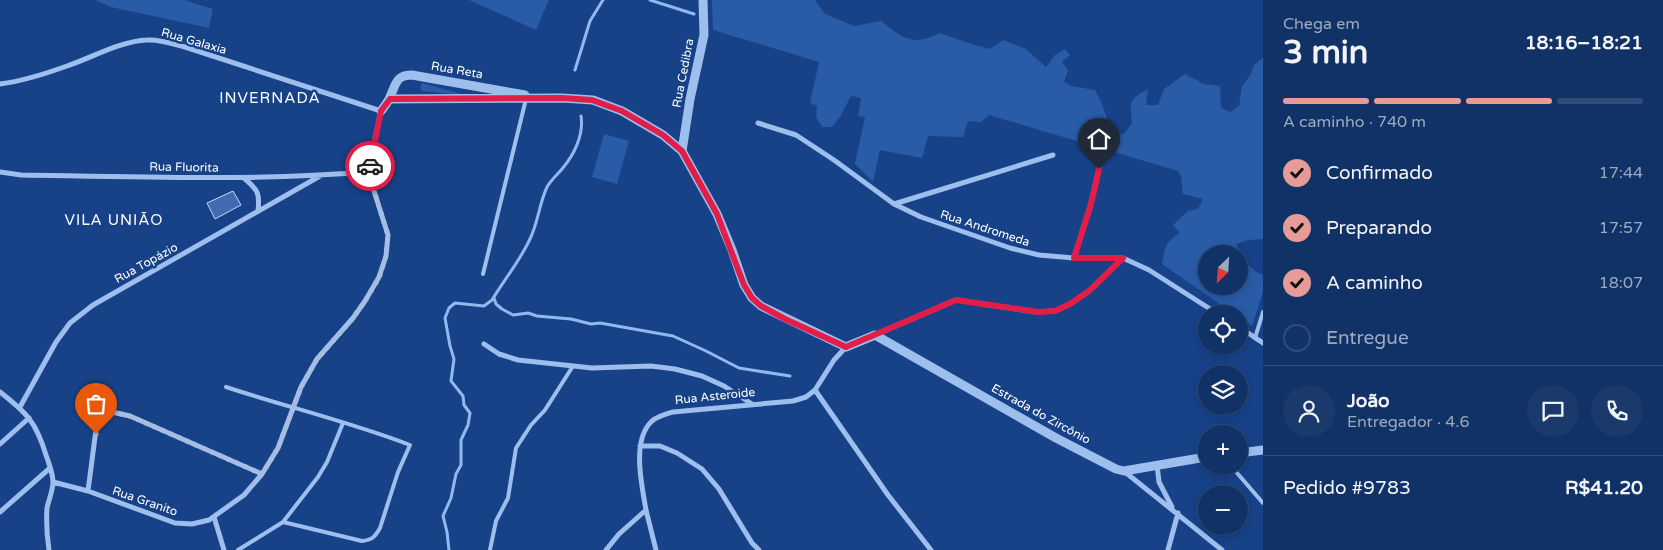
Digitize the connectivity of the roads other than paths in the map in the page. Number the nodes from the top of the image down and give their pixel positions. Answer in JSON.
{"nodes":[{"id":1,"x":703,"y":0,"type":"edge"},
{"id":2,"x":0,"y":84,"type":"edge"},
{"id":3,"x":529,"y":98,"type":"junction"},
{"id":4,"x":390,"y":99,"type":"junction"},
{"id":5,"x":381,"y":111,"type":"junction"},
{"id":6,"x":758,"y":123,"type":"dead end"},
{"id":7,"x":682,"y":151,"type":"junction"},
{"id":8,"x":1053,"y":155,"type":"dead end"},
{"id":9,"x":1099,"y":169,"type":"dead end"},
{"id":10,"x":0,"y":172,"type":"edge"},
{"id":11,"x":368,"y":172,"type":"junction"},
{"id":12,"x":320,"y":176,"type":"junction"},
{"id":13,"x":243,"y":178,"type":"junction"},
{"id":14,"x":894,"y":204,"type":"junction"},
{"id":15,"x":258,"y":211,"type":"junction"},
{"id":16,"x":1074,"y":258,"type":"junction"},
{"id":17,"x":1123,"y":258,"type":"junction"},
{"id":18,"x":483,"y":274,"type":"dead end"},
{"id":19,"x":1204,"y":305,"type":"edge"},
{"id":20,"x":1263,"y":312,"type":"edge"},
{"id":21,"x":1248,"y":333,"type":"edge"},
{"id":22,"x":875,"y":335,"type":"junction"},
{"id":23,"x":1255,"y":338,"type":"junction"},
{"id":24,"x":1263,"y":343,"type":"edge"},
{"id":25,"x":484,"y":344,"type":"dead end"},
{"id":26,"x":846,"y":347,"type":"junction"},
{"id":27,"x":574,"y":366,"type":"junction"},
{"id":28,"x":226,"y":387,"type":"dead end"},
{"id":29,"x":815,"y":390,"type":"junction"},
{"id":30,"x":0,"y":392,"type":"edge"},
{"id":31,"x":753,"y":404,"type":"junction"},
{"id":32,"x":20,"y":407,"type":"junction"},
{"id":33,"x":293,"y":408,"type":"junction"},
{"id":34,"x":29,"y":418,"type":"junction"},
{"id":35,"x":343,"y":423,"type":"junction"},
{"id":36,"x":0,"y":444,"type":"edge"},
{"id":37,"x":640,"y":446,"type":"junction"},
{"id":38,"x":1263,"y":450,"type":"edge"},
{"id":39,"x":1248,"y":452,"type":"edge"},
{"id":40,"x":1198,"y":458,"type":"edge"},
{"id":41,"x":1157,"y":465,"type":"junction"},
{"id":42,"x":50,"y":468,"type":"junction"},
{"id":43,"x":1124,"y":471,"type":"junction"},
{"id":44,"x":262,"y":474,"type":"junction"},
{"id":45,"x":1239,"y":475,"type":"edge"},
{"id":46,"x":53,"y":482,"type":"junction"},
{"id":47,"x":88,"y":491,"type":"junction"},
{"id":48,"x":1263,"y":503,"type":"edge"},
{"id":49,"x":646,"y":510,"type":"junction"},
{"id":50,"x":0,"y":512,"type":"edge"},
{"id":51,"x":1176,"y":512,"type":"junction"},
{"id":52,"x":214,"y":517,"type":"junction"},
{"id":53,"x":284,"y":522,"type":"junction"},
{"id":54,"x":49,"y":550,"type":"edge"},
{"id":55,"x":224,"y":550,"type":"edge"},
{"id":56,"x":238,"y":550,"type":"edge"},
{"id":57,"x":490,"y":550,"type":"edge"},
{"id":58,"x":606,"y":550,"type":"edge"},
{"id":59,"x":656,"y":550,"type":"edge"},
{"id":60,"x":759,"y":550,"type":"edge"},
{"id":61,"x":931,"y":550,"type":"edge"},
{"id":62,"x":1168,"y":550,"type":"edge"},
{"id":63,"x":1222,"y":550,"type":"edge"}],
"edges":[{"from":1,"to":7,"type":"street","name":"Rua Cedibra"},
{"from":2,"to":5,"type":"street","name":"Rua Galaxia"},
{"from":3,"to":4,"type":"street","name":"Rua Reta"},
{"from":3,"to":4,"type":"street","name":"Rua Reta"},
{"from":3,"to":7,"type":"street","name":"Rua Reta"},
{"from":3,"to":18,"type":"lane"},
{"from":4,"to":5,"type":"street","name":"Rua Reta"},
{"from":5,"to":11,"type":"street","name":"Rua Granito"},
{"from":6,"to":14,"type":"street","name":"Rua Andromeda"},
{"from":7,"to":26,"type":"street"},
{"from":8,"to":14,"type":"street"},
{"from":9,"to":16,"type":"street"},
{"from":10,"to":13,"type":"street","name":"Rua Fluorita"},
{"from":11,"to":12,"type":"street","name":"Rua Fluorita"},
{"from":11,"to":33,"type":"street","name":"Rua Granito"},
{"from":12,"to":13,"type":"street","name":"Rua Fluorita"},
{"from":12,"to":15,"type":"street","name":"Rua Topázio"},
{"from":13,"to":15,"type":"street"},
{"from":14,"to":16,"type":"street","name":"Rua Andromeda"},
{"from":15,"to":32,"type":"street","name":"Rua Topázio"},
{"from":16,"to":17,"type":"street","name":"Rua Andromeda"},
{"from":17,"to":19,"type":"street","name":"Rua Andromeda"},
{"from":17,"to":22,"type":"street"},
{"from":20,"to":23,"type":"lane"},
{"from":21,"to":23,"type":"street"},
{"from":22,"to":26,"type":"street"},
{"from":22,"to":43,"type":"street","name":"Estrada do Zircônio"},
{"from":23,"to":24,"type":"street"},
{"from":25,"to":27,"type":"street"},
{"from":26,"to":29,"type":"street"},
{"from":27,"to":31,"type":"street"},
{"from":27,"to":57,"type":"lane"},
{"from":28,"to":33,"type":"lane"},
{"from":29,"to":31,"type":"street","name":"Rua Asteroide"},
{"from":29,"to":61,"type":"street"},
{"from":30,"to":32,"type":"street"},
{"from":31,"to":37,"type":"street","name":"Rua Asteroide"},
{"from":32,"to":34,"type":"street"},
{"from":33,"to":35,"type":"lane"},
{"from":33,"to":44,"type":"street","name":"Rua Granito"},
{"from":34,"to":36,"type":"street"},
{"from":34,"to":42,"type":"street"},
{"from":35,"to":53,"type":"lane"},
{"from":35,"to":53,"type":"lane"},
{"from":37,"to":49,"type":"street","name":"Rua Asteroide"},
{"from":37,"to":60,"type":"street"},
{"from":38,"to":39,"type":"street"},
{"from":40,"to":41,"type":"street"},
{"from":41,"to":43,"type":"street"},
{"from":41,"to":51,"type":"street"},
{"from":42,"to":46,"type":"street"},
{"from":42,"to":50,"type":"street"},
{"from":43,"to":51,"type":"street"},
{"from":44,"to":47,"type":"street"},
{"from":44,"to":52,"type":"street","name":"Rua Granito"},
{"from":45,"to":48,"type":"lane"},
{"from":46,"to":47,"type":"street","name":"Rua Granito"},
{"from":46,"to":54,"type":"street"},
{"from":47,"to":52,"type":"street","name":"Rua Granito"},
{"from":49,"to":58,"type":"street"},
{"from":49,"to":59,"type":"street","name":"Rua Asteroide"},
{"from":51,"to":62,"type":"street"},
{"from":51,"to":63,"type":"street"},
{"from":52,"to":55,"type":"street"},
{"from":53,"to":56,"type":"lane"}]}
